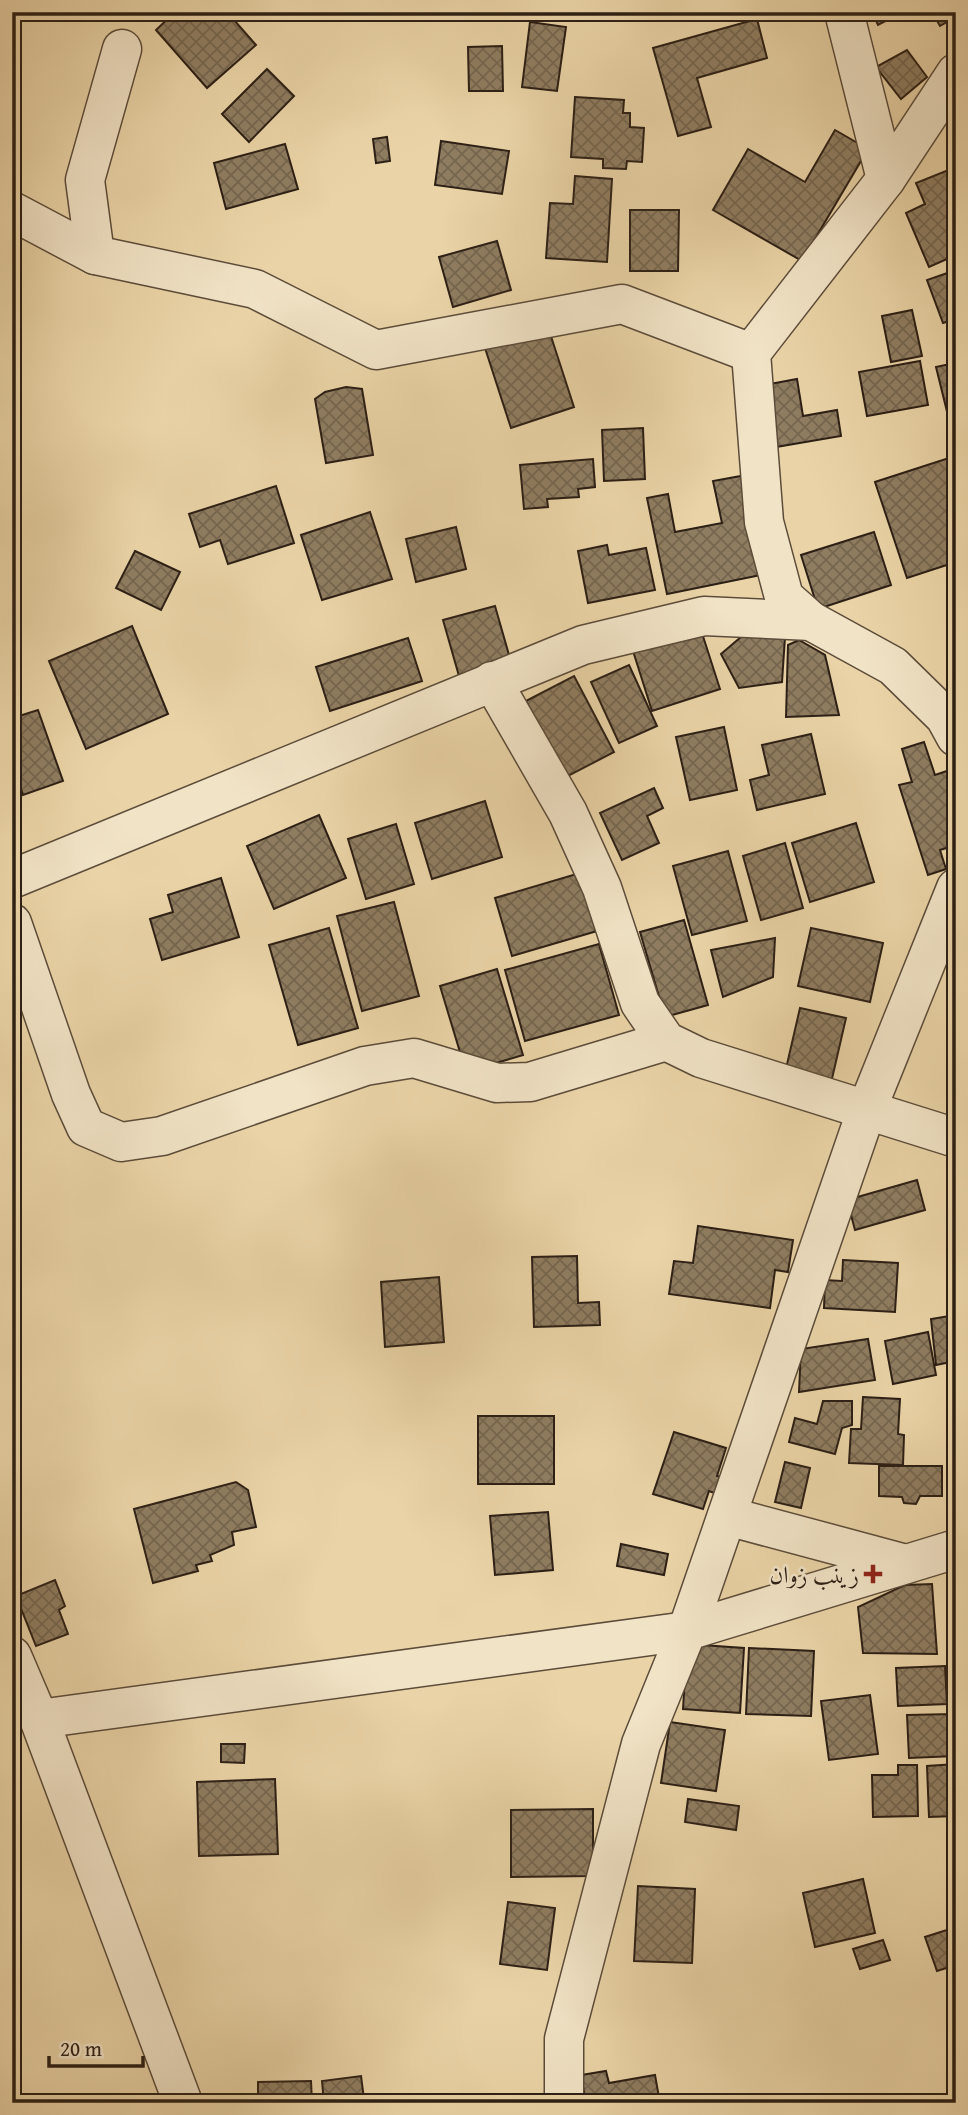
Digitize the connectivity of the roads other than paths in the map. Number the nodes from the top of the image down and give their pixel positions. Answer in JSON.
{"nodes":[{"id":1,"x":844,"y":12,"type":"edge"},
{"id":2,"x":122,"y":50,"type":"dead end"},
{"id":3,"x":956,"y":73,"type":"edge"},
{"id":4,"x":886,"y":179,"type":"junction"},
{"id":5,"x":12,"y":211,"type":"edge"},
{"id":6,"x":95,"y":255,"type":"junction"},
{"id":7,"x":751,"y":353,"type":"junction"},
{"id":8,"x":811,"y":621,"type":"junction"},
{"id":9,"x":492,"y":681,"type":"junction"},
{"id":10,"x":956,"y":737,"type":"edge"},
{"id":11,"x":12,"y":879,"type":"edge"},
{"id":12,"x":956,"y":888,"type":"edge"},
{"id":13,"x":12,"y":923,"type":"edge"},
{"id":14,"x":666,"y":1041,"type":"junction"},
{"id":15,"x":867,"y":1109,"type":"junction"},
{"id":16,"x":956,"y":1138,"type":"edge"},
{"id":17,"x":727,"y":1516,"type":"junction"},
{"id":18,"x":956,"y":1549,"type":"edge"},
{"id":19,"x":906,"y":1564,"type":"junction"},
{"id":20,"x":687,"y":1631,"type":"junction"},
{"id":21,"x":12,"y":1656,"type":"edge"},
{"id":22,"x":39,"y":1719,"type":"junction"},
{"id":23,"x":183,"y":2103,"type":"edge"},
{"id":24,"x":564,"y":2103,"type":"edge"}],
"edges":[{"from":1,"to":4,"type":"street"},
{"from":2,"to":6,"type":"street"},
{"from":3,"to":4,"type":"street"},
{"from":4,"to":7,"type":"street"},
{"from":5,"to":6,"type":"street"},
{"from":6,"to":7,"type":"street"},
{"from":7,"to":8,"type":"street"},
{"from":8,"to":9,"type":"street"},
{"from":8,"to":10,"type":"street"},
{"from":9,"to":11,"type":"street"},
{"from":9,"to":14,"type":"street"},
{"from":12,"to":15,"type":"street"},
{"from":13,"to":14,"type":"street"},
{"from":14,"to":15,"type":"street"},
{"from":15,"to":16,"type":"street"},
{"from":15,"to":17,"type":"street"},
{"from":17,"to":19,"type":"street"},
{"from":17,"to":20,"type":"street"},
{"from":18,"to":19,"type":"street"},
{"from":19,"to":20,"type":"street"},
{"from":20,"to":22,"type":"street"},
{"from":20,"to":24,"type":"street"},
{"from":21,"to":22,"type":"street"},
{"from":22,"to":23,"type":"street"}]}
